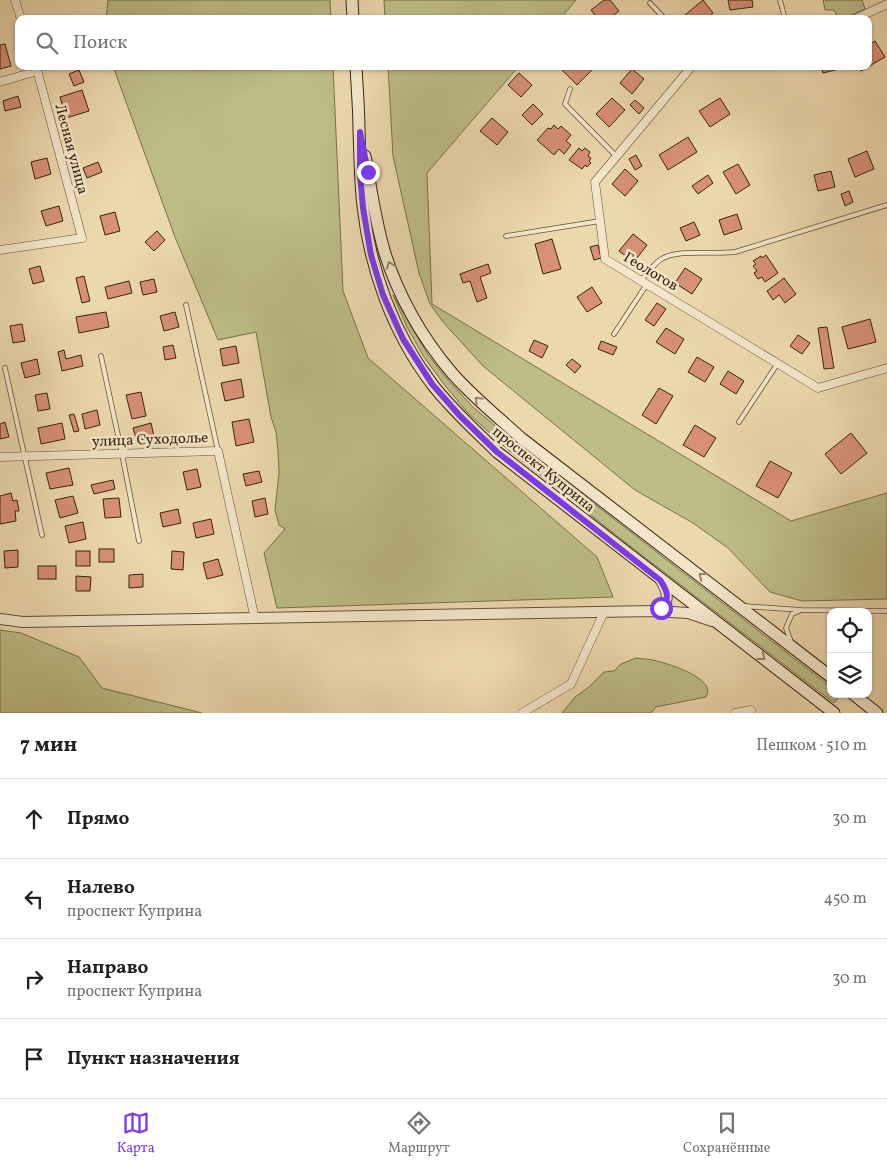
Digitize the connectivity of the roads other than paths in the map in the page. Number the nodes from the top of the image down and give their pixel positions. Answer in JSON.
{"nodes":[{"id":1,"x":15,"y":0,"type":"edge"},
{"id":2,"x":352,"y":0,"type":"edge"},
{"id":3,"x":780,"y":0,"type":"edge"},
{"id":4,"x":650,"y":4,"type":"dead end"},
{"id":5,"x":887,"y":4,"type":"edge"},
{"id":6,"x":20,"y":15,"type":"edge"},
{"id":7,"x":353,"y":15,"type":"edge"},
{"id":8,"x":660,"y":15,"type":"edge"},
{"id":9,"x":783,"y":15,"type":"edge"},
{"id":10,"x":864,"y":15,"type":"edge"},
{"id":11,"x":31,"y":70,"type":"edge"},
{"id":12,"x":37,"y":70,"type":"edge"},
{"id":13,"x":356,"y":70,"type":"edge"},
{"id":14,"x":689,"y":70,"type":"edge"},
{"id":15,"x":0,"y":82,"type":"edge"},
{"id":16,"x":570,"y":89,"type":"dead end"},
{"id":17,"x":360,"y":132,"type":"junction"},
{"id":18,"x":616,"y":156,"type":"junction"},
{"id":19,"x":887,"y":205,"type":"edge"},
{"id":20,"x":600,"y":221,"type":"junction"},
{"id":21,"x":506,"y":236,"type":"dead end"},
{"id":22,"x":0,"y":250,"type":"edge"},
{"id":23,"x":644,"y":282,"type":"junction"},
{"id":24,"x":186,"y":305,"type":"dead end"},
{"id":25,"x":614,"y":334,"type":"dead end"},
{"id":26,"x":101,"y":356,"type":"dead end"},
{"id":27,"x":778,"y":363,"type":"junction"},
{"id":28,"x":5,"y":368,"type":"dead end"},
{"id":29,"x":887,"y":368,"type":"edge"},
{"id":30,"x":739,"y":422,"type":"dead end"},
{"id":31,"x":218,"y":451,"type":"junction"},
{"id":32,"x":122,"y":454,"type":"junction"},
{"id":33,"x":0,"y":457,"type":"edge"},
{"id":34,"x":25,"y":457,"type":"junction"},
{"id":35,"x":42,"y":535,"type":"dead end"},
{"id":36,"x":139,"y":541,"type":"dead end"},
{"id":37,"x":660,"y":580,"type":"junction"},
{"id":38,"x":740,"y":606,"type":"junction"},
{"id":39,"x":801,"y":610,"type":"junction"},
{"id":40,"x":654,"y":611,"type":"junction"},
{"id":41,"x":887,"y":611,"type":"edge"},
{"id":42,"x":604,"y":612,"type":"junction"},
{"id":43,"x":0,"y":619,"type":"edge"},
{"id":44,"x":255,"y":620,"type":"junction"},
{"id":45,"x":724,"y":627,"type":"junction"},
{"id":46,"x":800,"y":652,"type":"junction"},
{"id":47,"x":827,"y":674,"type":"edge"},
{"id":48,"x":858,"y":698,"type":"edge"},
{"id":49,"x":752,"y":711,"type":"edge"},
{"id":50,"x":522,"y":713,"type":"edge"},
{"id":51,"x":737,"y":713,"type":"edge"},
{"id":52,"x":834,"y":713,"type":"edge"},
{"id":53,"x":877,"y":713,"type":"edge"}],
"edges":[{"from":1,"to":6,"type":"street"},
{"from":2,"to":7,"type":"main road"},
{"from":3,"to":9,"type":"lane"},
{"from":4,"to":8,"type":"lane"},
{"from":5,"to":10,"type":"street"},
{"from":11,"to":15,"type":"street"},
{"from":12,"to":22,"type":"street","name":"Лесная улица"},
{"from":13,"to":17,"type":"main road","name":"проспект Куприна"},
{"from":14,"to":18,"type":"street","name":"Геологов"},
{"from":16,"to":18,"type":"lane"},
{"from":17,"to":37,"type":"main road","name":"проспект Куприна"},
{"from":38,"to":17,"type":"main road","name":"проспект Куприна","one_way":true},
{"from":18,"to":20,"type":"street","name":"Геологов"},
{"from":19,"to":23,"type":"lane"},
{"from":20,"to":21,"type":"lane"},
{"from":20,"to":23,"type":"street","name":"Геологов"},
{"from":23,"to":25,"type":"lane"},
{"from":23,"to":27,"type":"street","name":"Геологов"},
{"from":24,"to":31,"type":"lane"},
{"from":26,"to":32,"type":"lane"},
{"from":27,"to":29,"type":"street","name":"Геологов"},
{"from":27,"to":30,"type":"lane"},
{"from":28,"to":34,"type":"lane"},
{"from":31,"to":32,"type":"street","name":"улица Суходолье"},
{"from":31,"to":44,"type":"street","name":"улица Суходолье"},
{"from":32,"to":34,"type":"street","name":"улица Суходолье"},
{"from":32,"to":36,"type":"lane"},
{"from":33,"to":34,"type":"street","name":"улица Суходолье"},
{"from":34,"to":35,"type":"lane"},
{"from":37,"to":40,"type":"street"},
{"from":37,"to":45,"type":"main road","name":"проспект Куприна"},
{"from":38,"to":39,"type":"lane"},
{"from":38,"to":46,"type":"main road","name":"проспект Куприна"},
{"from":39,"to":41,"type":"lane"},
{"from":39,"to":46,"type":"lane"},
{"from":40,"to":42,"type":"street"},
{"from":40,"to":45,"type":"street"},
{"from":42,"to":44,"type":"street"},
{"from":42,"to":50,"type":"street"},
{"from":43,"to":44,"type":"street"},
{"from":45,"to":52,"type":"main road","name":"проспект Куприна","one_way":true},
{"from":46,"to":47,"type":"main road","name":"проспект Куприна"},
{"from":48,"to":53,"type":"main road"},
{"from":49,"to":51,"type":"street"}]}
